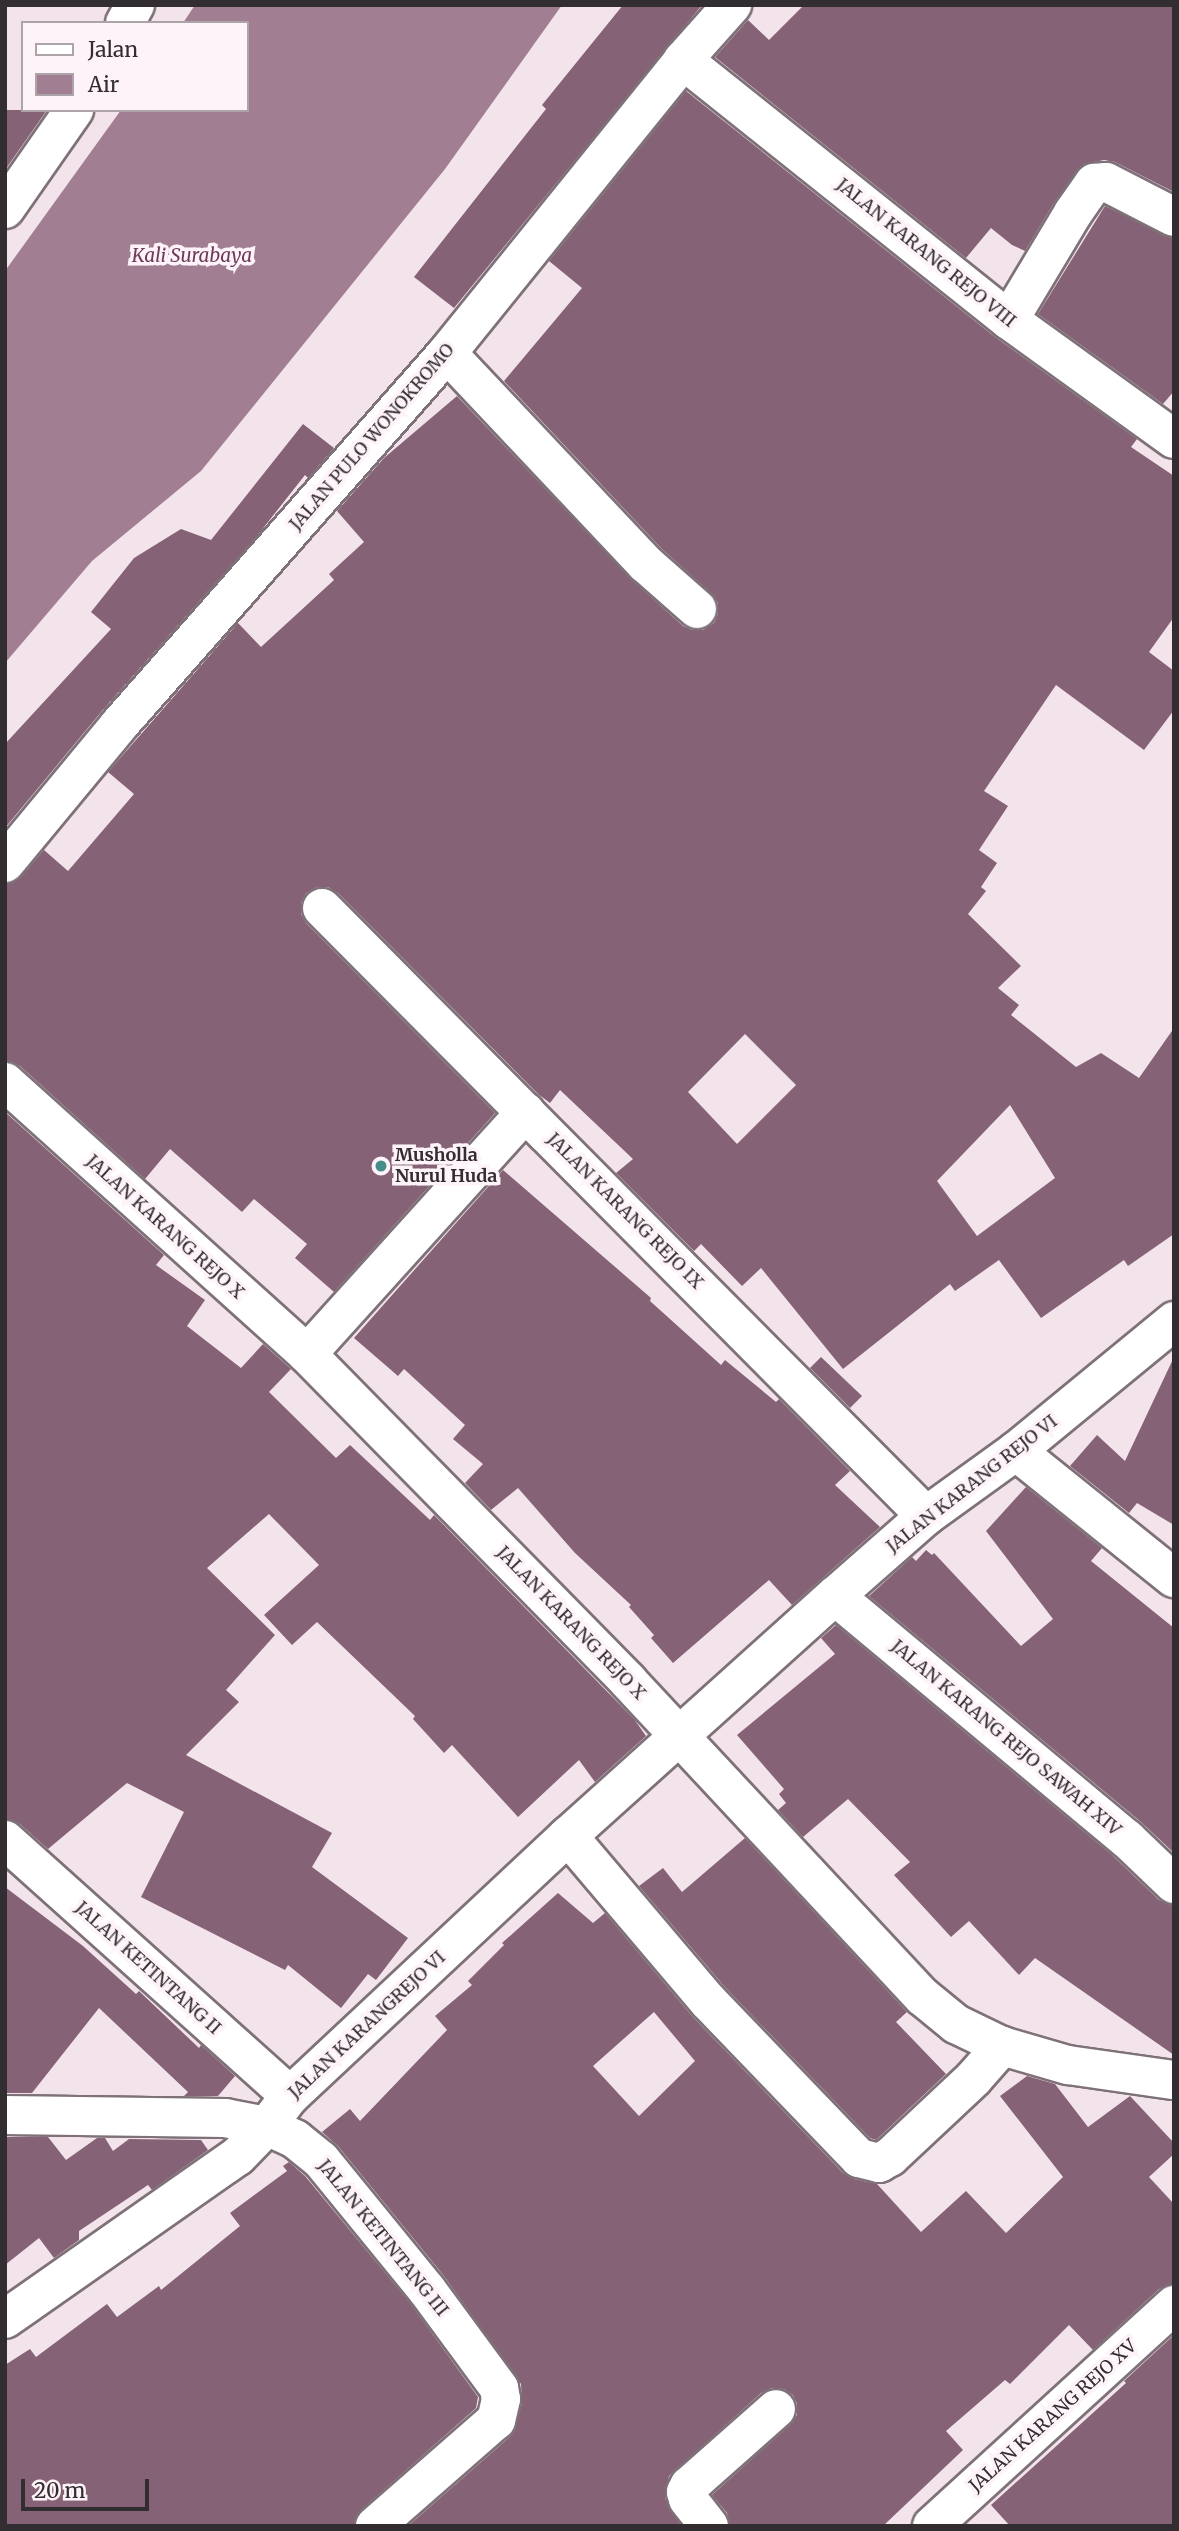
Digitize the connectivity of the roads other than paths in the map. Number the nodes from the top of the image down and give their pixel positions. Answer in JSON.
{"nodes":[{"id":1,"x":135,"y":5,"type":"edge"},
{"id":2,"x":732,"y":5,"type":"edge"},
{"id":3,"x":126,"y":21,"type":"edge"},
{"id":4,"x":683,"y":60,"type":"junction"},
{"id":5,"x":73,"y":112,"type":"edge"},
{"id":6,"x":5,"y":209,"type":"edge"},
{"id":7,"x":1174,"y":217,"type":"edge"},
{"id":8,"x":1009,"y":320,"type":"junction"},
{"id":9,"x":447,"y":353,"type":"junction"},
{"id":10,"x":1174,"y":439,"type":"edge"},
{"id":11,"x":697,"y":609,"type":"dead end"},
{"id":12,"x":5,"y":863,"type":"edge"},
{"id":13,"x":322,"y":908,"type":"dead end"},
{"id":14,"x":5,"y":1082,"type":"edge"},
{"id":15,"x":526,"y":1112,"type":"junction"},
{"id":16,"x":1174,"y":1321,"type":"edge"},
{"id":17,"x":307,"y":1354,"type":"junction"},
{"id":18,"x":1016,"y":1451,"type":"junction"},
{"id":19,"x":926,"y":1516,"type":"junction"},
{"id":20,"x":1174,"y":1578,"type":"edge"},
{"id":21,"x":835,"y":1596,"type":"junction"},
{"id":22,"x":681,"y":1737,"type":"junction"},
{"id":23,"x":568,"y":1836,"type":"junction"},
{"id":24,"x":5,"y":1840,"type":"edge"},
{"id":25,"x":1174,"y":1884,"type":"edge"},
{"id":26,"x":1002,"y":2046,"type":"junction"},
{"id":27,"x":1174,"y":2080,"type":"edge"},
{"id":28,"x":279,"y":2111,"type":"junction"},
{"id":29,"x":5,"y":2115,"type":"edge"},
{"id":30,"x":1174,"y":2305,"type":"edge"},
{"id":31,"x":5,"y":2319,"type":"edge"},
{"id":32,"x":776,"y":2409,"type":"dead end"},
{"id":33,"x":375,"y":2526,"type":"edge"},
{"id":34,"x":709,"y":2526,"type":"edge"},
{"id":35,"x":932,"y":2526,"type":"edge"}],
"edges":[{"from":1,"to":3,"type":"street"},
{"from":2,"to":4,"type":"street","name":"JALAN PULO WONOKROMO"},
{"from":4,"to":8,"type":"street","name":"JALAN KARANG REJO VIII"},
{"from":4,"to":9,"type":"street","name":"JALAN PULO WONOKROMO"},
{"from":5,"to":6,"type":"street"},
{"from":7,"to":8,"type":"street"},
{"from":8,"to":10,"type":"street","name":"JALAN KARANG REJO VIII"},
{"from":9,"to":11,"type":"street"},
{"from":9,"to":12,"type":"street","name":"JALAN PULO WONOKROMO"},
{"from":13,"to":15,"type":"street","name":"JALAN KARANG REJO IX"},
{"from":14,"to":17,"type":"street","name":"JALAN KARANG REJO X"},
{"from":15,"to":17,"type":"street"},
{"from":15,"to":19,"type":"street","name":"JALAN KARANG REJO IX"},
{"from":16,"to":18,"type":"street","name":"JALAN KARANG REJO VI"},
{"from":17,"to":22,"type":"street","name":"JALAN KARANG REJO X"},
{"from":18,"to":19,"type":"street","name":"JALAN KARANG REJO VI"},
{"from":18,"to":20,"type":"street"},
{"from":19,"to":21,"type":"street","name":"JALAN KARANG REJO VI"},
{"from":21,"to":22,"type":"street","name":"JALAN KARANG REJO VI"},
{"from":21,"to":25,"type":"street","name":"JALAN KARANG REJO SAWAH XIV"},
{"from":22,"to":23,"type":"street","name":"JALAN KARANGREJO VI"},
{"from":22,"to":26,"type":"street","name":"JALAN KARANG REJO X"},
{"from":23,"to":26,"type":"street"},
{"from":23,"to":28,"type":"street","name":"JALAN KARANGREJO VI"},
{"from":24,"to":28,"type":"street","name":"JALAN KETINTANG II"},
{"from":26,"to":27,"type":"street","name":"JALAN KARANG REJO X"},
{"from":28,"to":29,"type":"street","name":"JALAN KETINTANG III"},
{"from":28,"to":31,"type":"street","name":"JALAN KARANGREJO VI"},
{"from":28,"to":33,"type":"street","name":"JALAN KETINTANG III"},
{"from":30,"to":35,"type":"street","name":"JALAN KARANG REJO XV"},
{"from":32,"to":34,"type":"street"}]}
